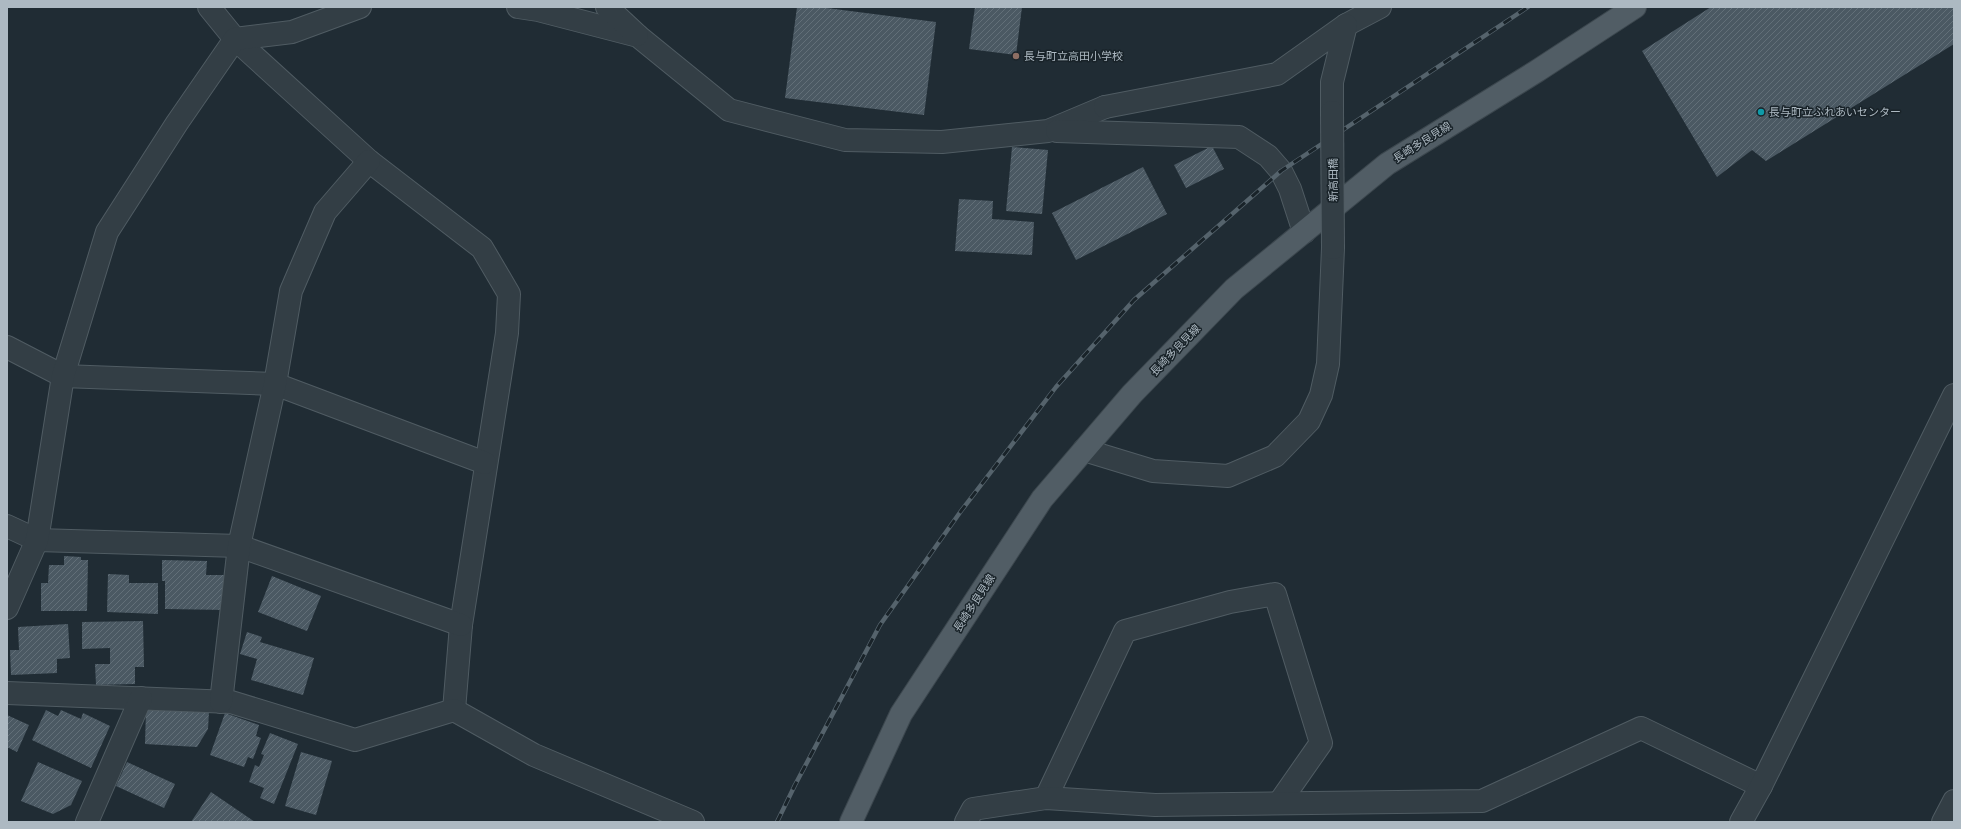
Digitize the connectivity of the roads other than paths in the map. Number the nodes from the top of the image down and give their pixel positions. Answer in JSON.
{"nodes":[{"id":1,"x":209,"y":7,"type":"edge"},
{"id":2,"x":360,"y":7,"type":"edge"},
{"id":3,"x":518,"y":7,"type":"edge"},
{"id":4,"x":607,"y":7,"type":"edge"},
{"id":5,"x":632,"y":7,"type":"edge"},
{"id":6,"x":1380,"y":7,"type":"edge"},
{"id":7,"x":1635,"y":7,"type":"edge"},
{"id":8,"x":1346,"y":25,"type":"junction"},
{"id":9,"x":638,"y":36,"type":"junction"},
{"id":10,"x":235,"y":39,"type":"junction"},
{"id":11,"x":1048,"y":131,"type":"junction"},
{"id":12,"x":369,"y":161,"type":"junction"},
{"id":13,"x":1304,"y":232,"type":"junction"},
{"id":14,"x":7,"y":347,"type":"edge"},
{"id":15,"x":63,"y":376,"type":"junction"},
{"id":16,"x":275,"y":384,"type":"junction"},
{"id":17,"x":1954,"y":395,"type":"edge"},
{"id":18,"x":1084,"y":450,"type":"junction"},
{"id":19,"x":485,"y":463,"type":"junction"},
{"id":20,"x":7,"y":526,"type":"edge"},
{"id":21,"x":37,"y":540,"type":"junction"},
{"id":22,"x":239,"y":546,"type":"junction"},
{"id":23,"x":7,"y":608,"type":"edge"},
{"id":24,"x":462,"y":625,"type":"junction"},
{"id":25,"x":7,"y":693,"type":"edge"},
{"id":26,"x":141,"y":698,"type":"junction"},
{"id":27,"x":221,"y":702,"type":"junction"},
{"id":28,"x":454,"y":710,"type":"junction"},
{"id":29,"x":1761,"y":786,"type":"junction"},
{"id":30,"x":1046,"y":798,"type":"junction"},
{"id":31,"x":1954,"y":801,"type":"edge"},
{"id":32,"x":1279,"y":803,"type":"junction"},
{"id":33,"x":1151,"y":813,"type":"edge"},
{"id":34,"x":87,"y":822,"type":"edge"},
{"id":35,"x":693,"y":822,"type":"edge"},
{"id":36,"x":851,"y":822,"type":"edge"},
{"id":37,"x":966,"y":822,"type":"edge"},
{"id":38,"x":1741,"y":822,"type":"edge"},
{"id":39,"x":1943,"y":822,"type":"edge"}],
"edges":[{"from":1,"to":10,"type":"street"},
{"from":2,"to":10,"type":"street"},
{"from":3,"to":9,"type":"street"},
{"from":4,"to":9,"type":"street"},
{"from":5,"to":9,"type":"street"},
{"from":6,"to":8,"type":"street"},
{"from":7,"to":13,"type":"main road","name":"長崎多良見線"},
{"from":8,"to":11,"type":"street"},
{"from":8,"to":18,"type":"street","name":"新高田橋","bridge":true},
{"from":9,"to":11,"type":"street"},
{"from":10,"to":12,"type":"street"},
{"from":10,"to":15,"type":"street"},
{"from":11,"to":13,"type":"street"},
{"from":12,"to":16,"type":"street"},
{"from":12,"to":19,"type":"street"},
{"from":13,"to":18,"type":"main road","name":"長崎多良見線"},
{"from":14,"to":15,"type":"street"},
{"from":15,"to":16,"type":"street"},
{"from":15,"to":21,"type":"street"},
{"from":16,"to":19,"type":"street"},
{"from":16,"to":22,"type":"street"},
{"from":17,"to":29,"type":"street"},
{"from":18,"to":36,"type":"main road","name":"長崎多良見線"},
{"from":19,"to":24,"type":"street"},
{"from":20,"to":21,"type":"street"},
{"from":21,"to":22,"type":"street"},
{"from":21,"to":23,"type":"street"},
{"from":22,"to":24,"type":"street"},
{"from":22,"to":27,"type":"street"},
{"from":24,"to":28,"type":"street"},
{"from":25,"to":26,"type":"street"},
{"from":26,"to":27,"type":"street"},
{"from":26,"to":34,"type":"street"},
{"from":27,"to":28,"type":"street"},
{"from":28,"to":35,"type":"street"},
{"from":29,"to":32,"type":"street"},
{"from":29,"to":38,"type":"street"},
{"from":30,"to":32,"type":"street"},
{"from":30,"to":33,"type":"street"},
{"from":30,"to":37,"type":"street"},
{"from":31,"to":39,"type":"street"},
{"from":32,"to":33,"type":"street"}]}
